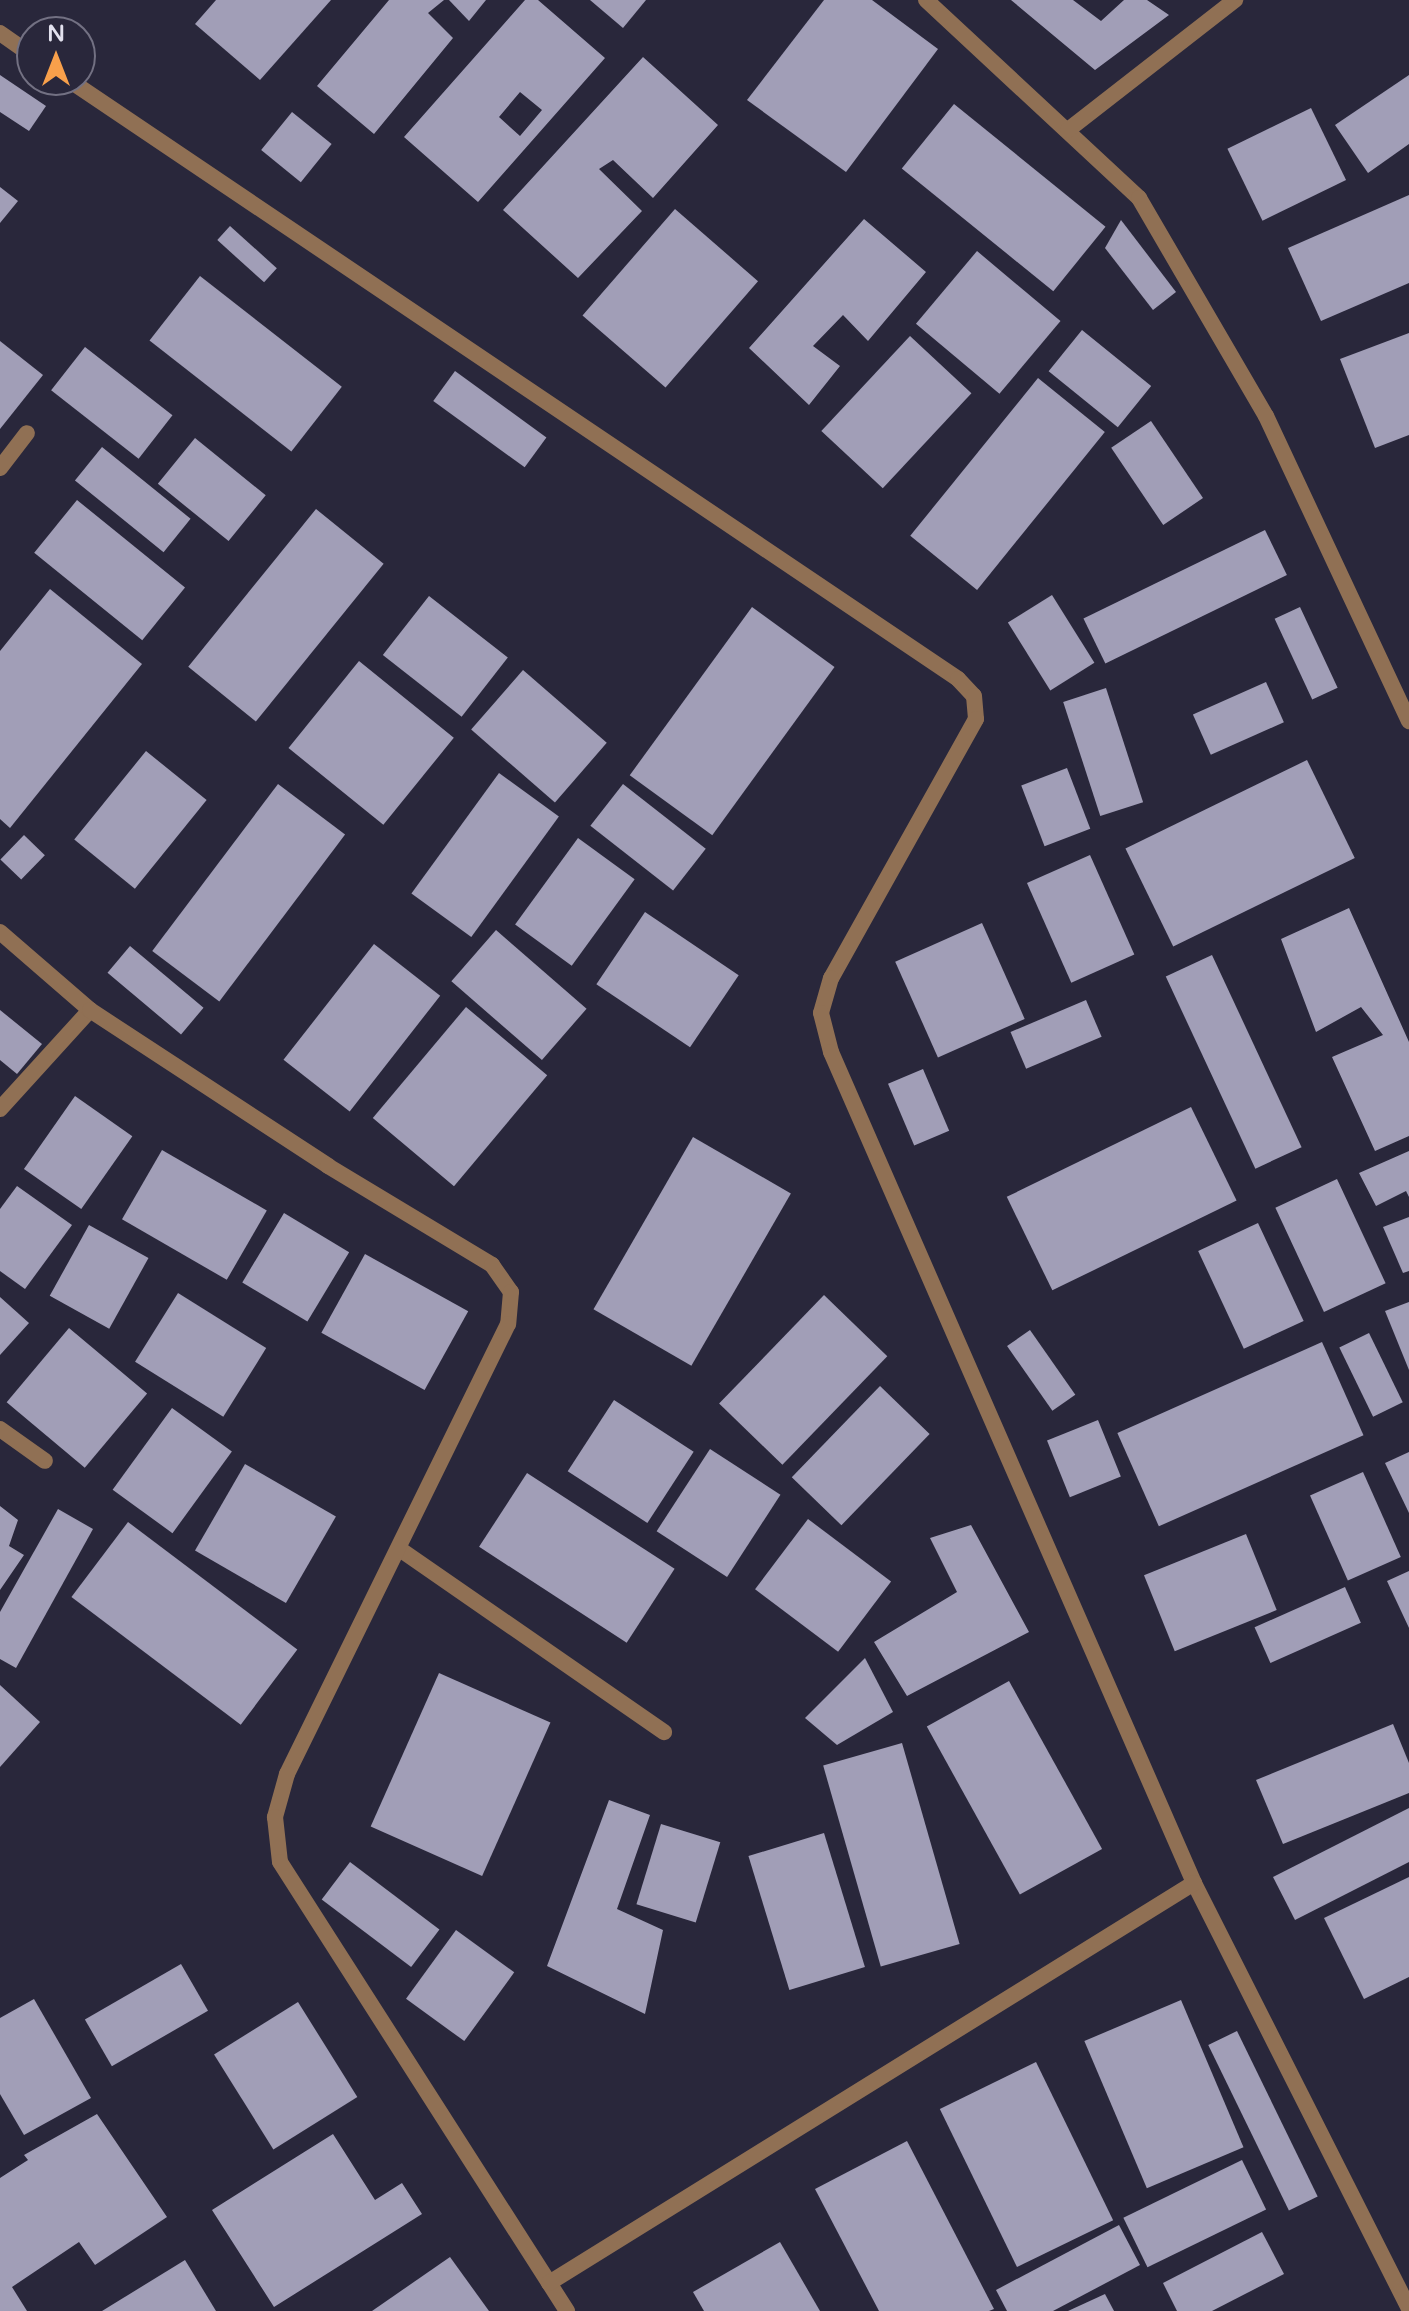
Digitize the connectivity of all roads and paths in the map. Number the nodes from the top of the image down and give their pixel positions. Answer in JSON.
{"nodes":[{"id":1,"x":926,"y":0,"type":"edge"},
{"id":2,"x":1235,"y":0,"type":"edge"},
{"id":3,"x":93,"y":96,"type":"edge"},
{"id":4,"x":1068,"y":130,"type":"junction"},
{"id":5,"x":27,"y":433,"type":"dead end"},
{"id":6,"x":0,"y":468,"type":"edge"},
{"id":7,"x":1409,"y":721,"type":"edge"},
{"id":8,"x":0,"y":932,"type":"edge"},
{"id":9,"x":90,"y":1010,"type":"junction"},
{"id":10,"x":0,"y":1109,"type":"edge"},
{"id":11,"x":0,"y":1429,"type":"edge"},
{"id":12,"x":45,"y":1461,"type":"dead end"},
{"id":13,"x":401,"y":1550,"type":"junction"},
{"id":14,"x":664,"y":1732,"type":"dead end"},
{"id":15,"x":1194,"y":1883,"type":"junction"},
{"id":16,"x":549,"y":2283,"type":"junction"},
{"id":17,"x":1409,"y":2308,"type":"edge"},
{"id":18,"x":567,"y":2311,"type":"edge"}],
"edges":[{"from":1,"to":4,"type":"street"},
{"from":2,"to":4,"type":"street"},
{"from":3,"to":15,"type":"street"},
{"from":4,"to":7,"type":"street"},
{"from":5,"to":6,"type":"street"},
{"from":8,"to":9,"type":"street"},
{"from":9,"to":10,"type":"street"},
{"from":9,"to":13,"type":"street"},
{"from":11,"to":12,"type":"street"},
{"from":13,"to":14,"type":"street"},
{"from":13,"to":16,"type":"street"},
{"from":15,"to":16,"type":"street"},
{"from":15,"to":17,"type":"street"},
{"from":16,"to":18,"type":"street"}]}
